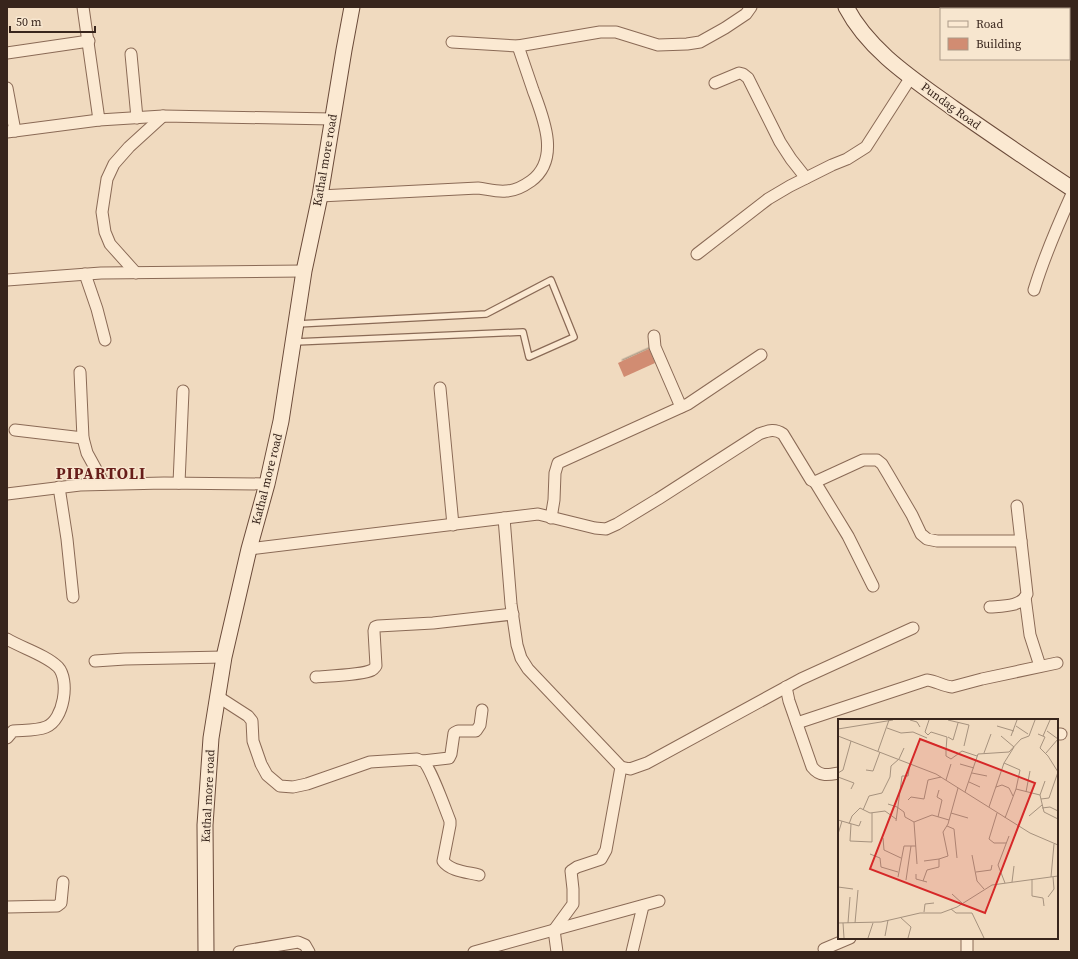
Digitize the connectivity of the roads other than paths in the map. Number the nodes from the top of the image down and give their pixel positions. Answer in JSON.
{"nodes":[{"id":1,"x":84,"y":7,"type":"edge"},
{"id":2,"x":352,"y":7,"type":"edge"},
{"id":3,"x":751,"y":7,"type":"edge"},
{"id":4,"x":846,"y":7,"type":"edge"},
{"id":5,"x":89,"y":41,"type":"junction"},
{"id":6,"x":452,"y":42,"type":"dead end"},
{"id":7,"x":518,"y":46,"type":"junction"},
{"id":8,"x":7,"y":53,"type":"edge"},
{"id":9,"x":131,"y":54,"type":"dead end"},
{"id":10,"x":911,"y":77,"type":"junction"},
{"id":11,"x":715,"y":84,"type":"dead end"},
{"id":12,"x":7,"y":88,"type":"edge"},
{"id":13,"x":164,"y":116,"type":"junction"},
{"id":14,"x":137,"y":118,"type":"junction"},
{"id":15,"x":332,"y":119,"type":"junction"},
{"id":16,"x":99,"y":120,"type":"junction"},
{"id":17,"x":11,"y":132,"type":"edge"},
{"id":18,"x":806,"y":178,"type":"junction"},
{"id":19,"x":1071,"y":188,"type":"edge"},
{"id":20,"x":320,"y":196,"type":"junction"},
{"id":21,"x":1071,"y":196,"type":"edge"},
{"id":22,"x":697,"y":254,"type":"dead end"},
{"id":23,"x":304,"y":270,"type":"junction"},
{"id":24,"x":136,"y":273,"type":"junction"},
{"id":25,"x":85,"y":274,"type":"junction"},
{"id":26,"x":7,"y":280,"type":"edge"},
{"id":27,"x":1034,"y":290,"type":"dead end"},
{"id":28,"x":295,"y":324,"type":"junction"},
{"id":29,"x":654,"y":336,"type":"dead end"},
{"id":30,"x":105,"y":340,"type":"dead end"},
{"id":31,"x":292,"y":342,"type":"junction"},
{"id":32,"x":761,"y":355,"type":"dead end"},
{"id":33,"x":80,"y":372,"type":"dead end"},
{"id":34,"x":440,"y":388,"type":"dead end"},
{"id":35,"x":183,"y":391,"type":"dead end"},
{"id":36,"x":681,"y":407,"type":"junction"},
{"id":37,"x":15,"y":430,"type":"dead end"},
{"id":38,"x":83,"y":438,"type":"junction"},
{"id":39,"x":815,"y":482,"type":"junction"},
{"id":40,"x":179,"y":483,"type":"junction"},
{"id":41,"x":104,"y":484,"type":"junction"},
{"id":42,"x":267,"y":484,"type":"junction"},
{"id":43,"x":59,"y":487,"type":"junction"},
{"id":44,"x":7,"y":494,"type":"edge"},
{"id":45,"x":1017,"y":506,"type":"dead end"},
{"id":46,"x":504,"y":518,"type":"junction"},
{"id":47,"x":551,"y":518,"type":"junction"},
{"id":48,"x":453,"y":525,"type":"junction"},
{"id":49,"x":1021,"y":541,"type":"junction"},
{"id":50,"x":250,"y":548,"type":"junction"},
{"id":51,"x":873,"y":586,"type":"dead end"},
{"id":52,"x":73,"y":597,"type":"dead end"},
{"id":53,"x":1025,"y":597,"type":"junction"},
{"id":54,"x":990,"y":607,"type":"dead end"},
{"id":55,"x":513,"y":614,"type":"junction"},
{"id":56,"x":913,"y":628,"type":"dead end"},
{"id":57,"x":7,"y":639,"type":"edge"},
{"id":58,"x":224,"y":657,"type":"junction"},
{"id":59,"x":95,"y":661,"type":"dead end"},
{"id":60,"x":1057,"y":663,"type":"dead end"},
{"id":61,"x":1040,"y":666,"type":"junction"},
{"id":62,"x":316,"y":677,"type":"dead end"},
{"id":63,"x":786,"y":687,"type":"junction"},
{"id":64,"x":217,"y":696,"type":"junction"},
{"id":65,"x":482,"y":710,"type":"dead end"},
{"id":66,"x":797,"y":723,"type":"junction"},
{"id":67,"x":9,"y":734,"type":"edge"},
{"id":68,"x":423,"y":761,"type":"junction"},
{"id":69,"x":621,"y":767,"type":"junction"},
{"id":70,"x":838,"y":773,"type":"edge"},
{"id":71,"x":479,"y":875,"type":"dead end"},
{"id":72,"x":63,"y":882,"type":"dead end"},
{"id":73,"x":659,"y":901,"type":"dead end"},
{"id":74,"x":643,"y":906,"type":"junction"},
{"id":75,"x":7,"y":908,"type":"edge"},
{"id":76,"x":554,"y":930,"type":"junction"},
{"id":77,"x":848,"y":939,"type":"edge"},
{"id":78,"x":967,"y":939,"type":"edge"},
{"id":79,"x":824,"y":949,"type":"dead end"},
{"id":80,"x":481,"y":951,"type":"edge"},
{"id":81,"x":206,"y":952,"type":"edge"},
{"id":82,"x":239,"y":952,"type":"edge"},
{"id":83,"x":309,"y":952,"type":"edge"},
{"id":84,"x":557,"y":952,"type":"edge"},
{"id":85,"x":632,"y":952,"type":"edge"},
{"id":86,"x":967,"y":952,"type":"edge"}],
"edges":[{"from":1,"to":5,"type":"street"},
{"from":2,"to":15,"type":"main road","name":"Kathal more road"},
{"from":3,"to":7,"type":"street"},
{"from":4,"to":10,"type":"main road","name":"Pundag Road"},
{"from":5,"to":8,"type":"street"},
{"from":5,"to":16,"type":"street"},
{"from":6,"to":7,"type":"street"},
{"from":7,"to":20,"type":"street"},
{"from":9,"to":14,"type":"street"},
{"from":10,"to":18,"type":"street"},
{"from":10,"to":19,"type":"main road","name":"Pundag Road"},
{"from":11,"to":18,"type":"street"},
{"from":12,"to":17,"type":"street"},
{"from":13,"to":14,"type":"street"},
{"from":13,"to":15,"type":"street"},
{"from":13,"to":24,"type":"street"},
{"from":14,"to":16,"type":"street"},
{"from":15,"to":20,"type":"main road","name":"Kathal more road"},
{"from":16,"to":17,"type":"street"},
{"from":18,"to":22,"type":"street"},
{"from":20,"to":23,"type":"main road","name":"Kathal more road"},
{"from":21,"to":27,"type":"street"},
{"from":23,"to":24,"type":"street"},
{"from":23,"to":28,"type":"main road","name":"Kathal more road"},
{"from":24,"to":25,"type":"street"},
{"from":25,"to":26,"type":"street"},
{"from":25,"to":30,"type":"street"},
{"from":28,"to":31,"type":"main road","name":"Kathal more road"},
{"from":28,"to":31,"type":"lane"},
{"from":29,"to":36,"type":"street"},
{"from":31,"to":42,"type":"main road","name":"Kathal more road"},
{"from":32,"to":36,"type":"street"},
{"from":33,"to":38,"type":"street"},
{"from":34,"to":48,"type":"street"},
{"from":35,"to":40,"type":"street"},
{"from":36,"to":47,"type":"street"},
{"from":37,"to":38,"type":"street"},
{"from":38,"to":41,"type":"street"},
{"from":39,"to":47,"type":"street"},
{"from":39,"to":49,"type":"street"},
{"from":39,"to":51,"type":"street"},
{"from":40,"to":41,"type":"street"},
{"from":40,"to":42,"type":"street"},
{"from":41,"to":43,"type":"street"},
{"from":42,"to":50,"type":"main road","name":"Kathal more road"},
{"from":43,"to":44,"type":"street"},
{"from":43,"to":52,"type":"street"},
{"from":45,"to":49,"type":"street"},
{"from":46,"to":47,"type":"street"},
{"from":46,"to":48,"type":"street"},
{"from":46,"to":55,"type":"street"},
{"from":48,"to":50,"type":"street"},
{"from":49,"to":53,"type":"street"},
{"from":50,"to":58,"type":"main road","name":"Kathal more road"},
{"from":53,"to":54,"type":"street"},
{"from":53,"to":61,"type":"street"},
{"from":55,"to":62,"type":"street"},
{"from":55,"to":69,"type":"street"},
{"from":56,"to":63,"type":"street"},
{"from":57,"to":67,"type":"street"},
{"from":58,"to":59,"type":"street"},
{"from":58,"to":64,"type":"main road","name":"Kathal more road"},
{"from":60,"to":61,"type":"street"},
{"from":61,"to":66,"type":"street"},
{"from":63,"to":66,"type":"street"},
{"from":63,"to":69,"type":"street"},
{"from":64,"to":68,"type":"street"},
{"from":64,"to":81,"type":"main road","name":"Kathal more road"},
{"from":65,"to":68,"type":"street"},
{"from":66,"to":70,"type":"street"},
{"from":68,"to":71,"type":"street"},
{"from":69,"to":76,"type":"street"},
{"from":72,"to":75,"type":"street"},
{"from":73,"to":74,"type":"street"},
{"from":74,"to":76,"type":"street"},
{"from":74,"to":85,"type":"street"},
{"from":76,"to":80,"type":"street"},
{"from":76,"to":84,"type":"street"},
{"from":77,"to":79,"type":"street"},
{"from":78,"to":86,"type":"street"},
{"from":82,"to":83,"type":"street"}]}
